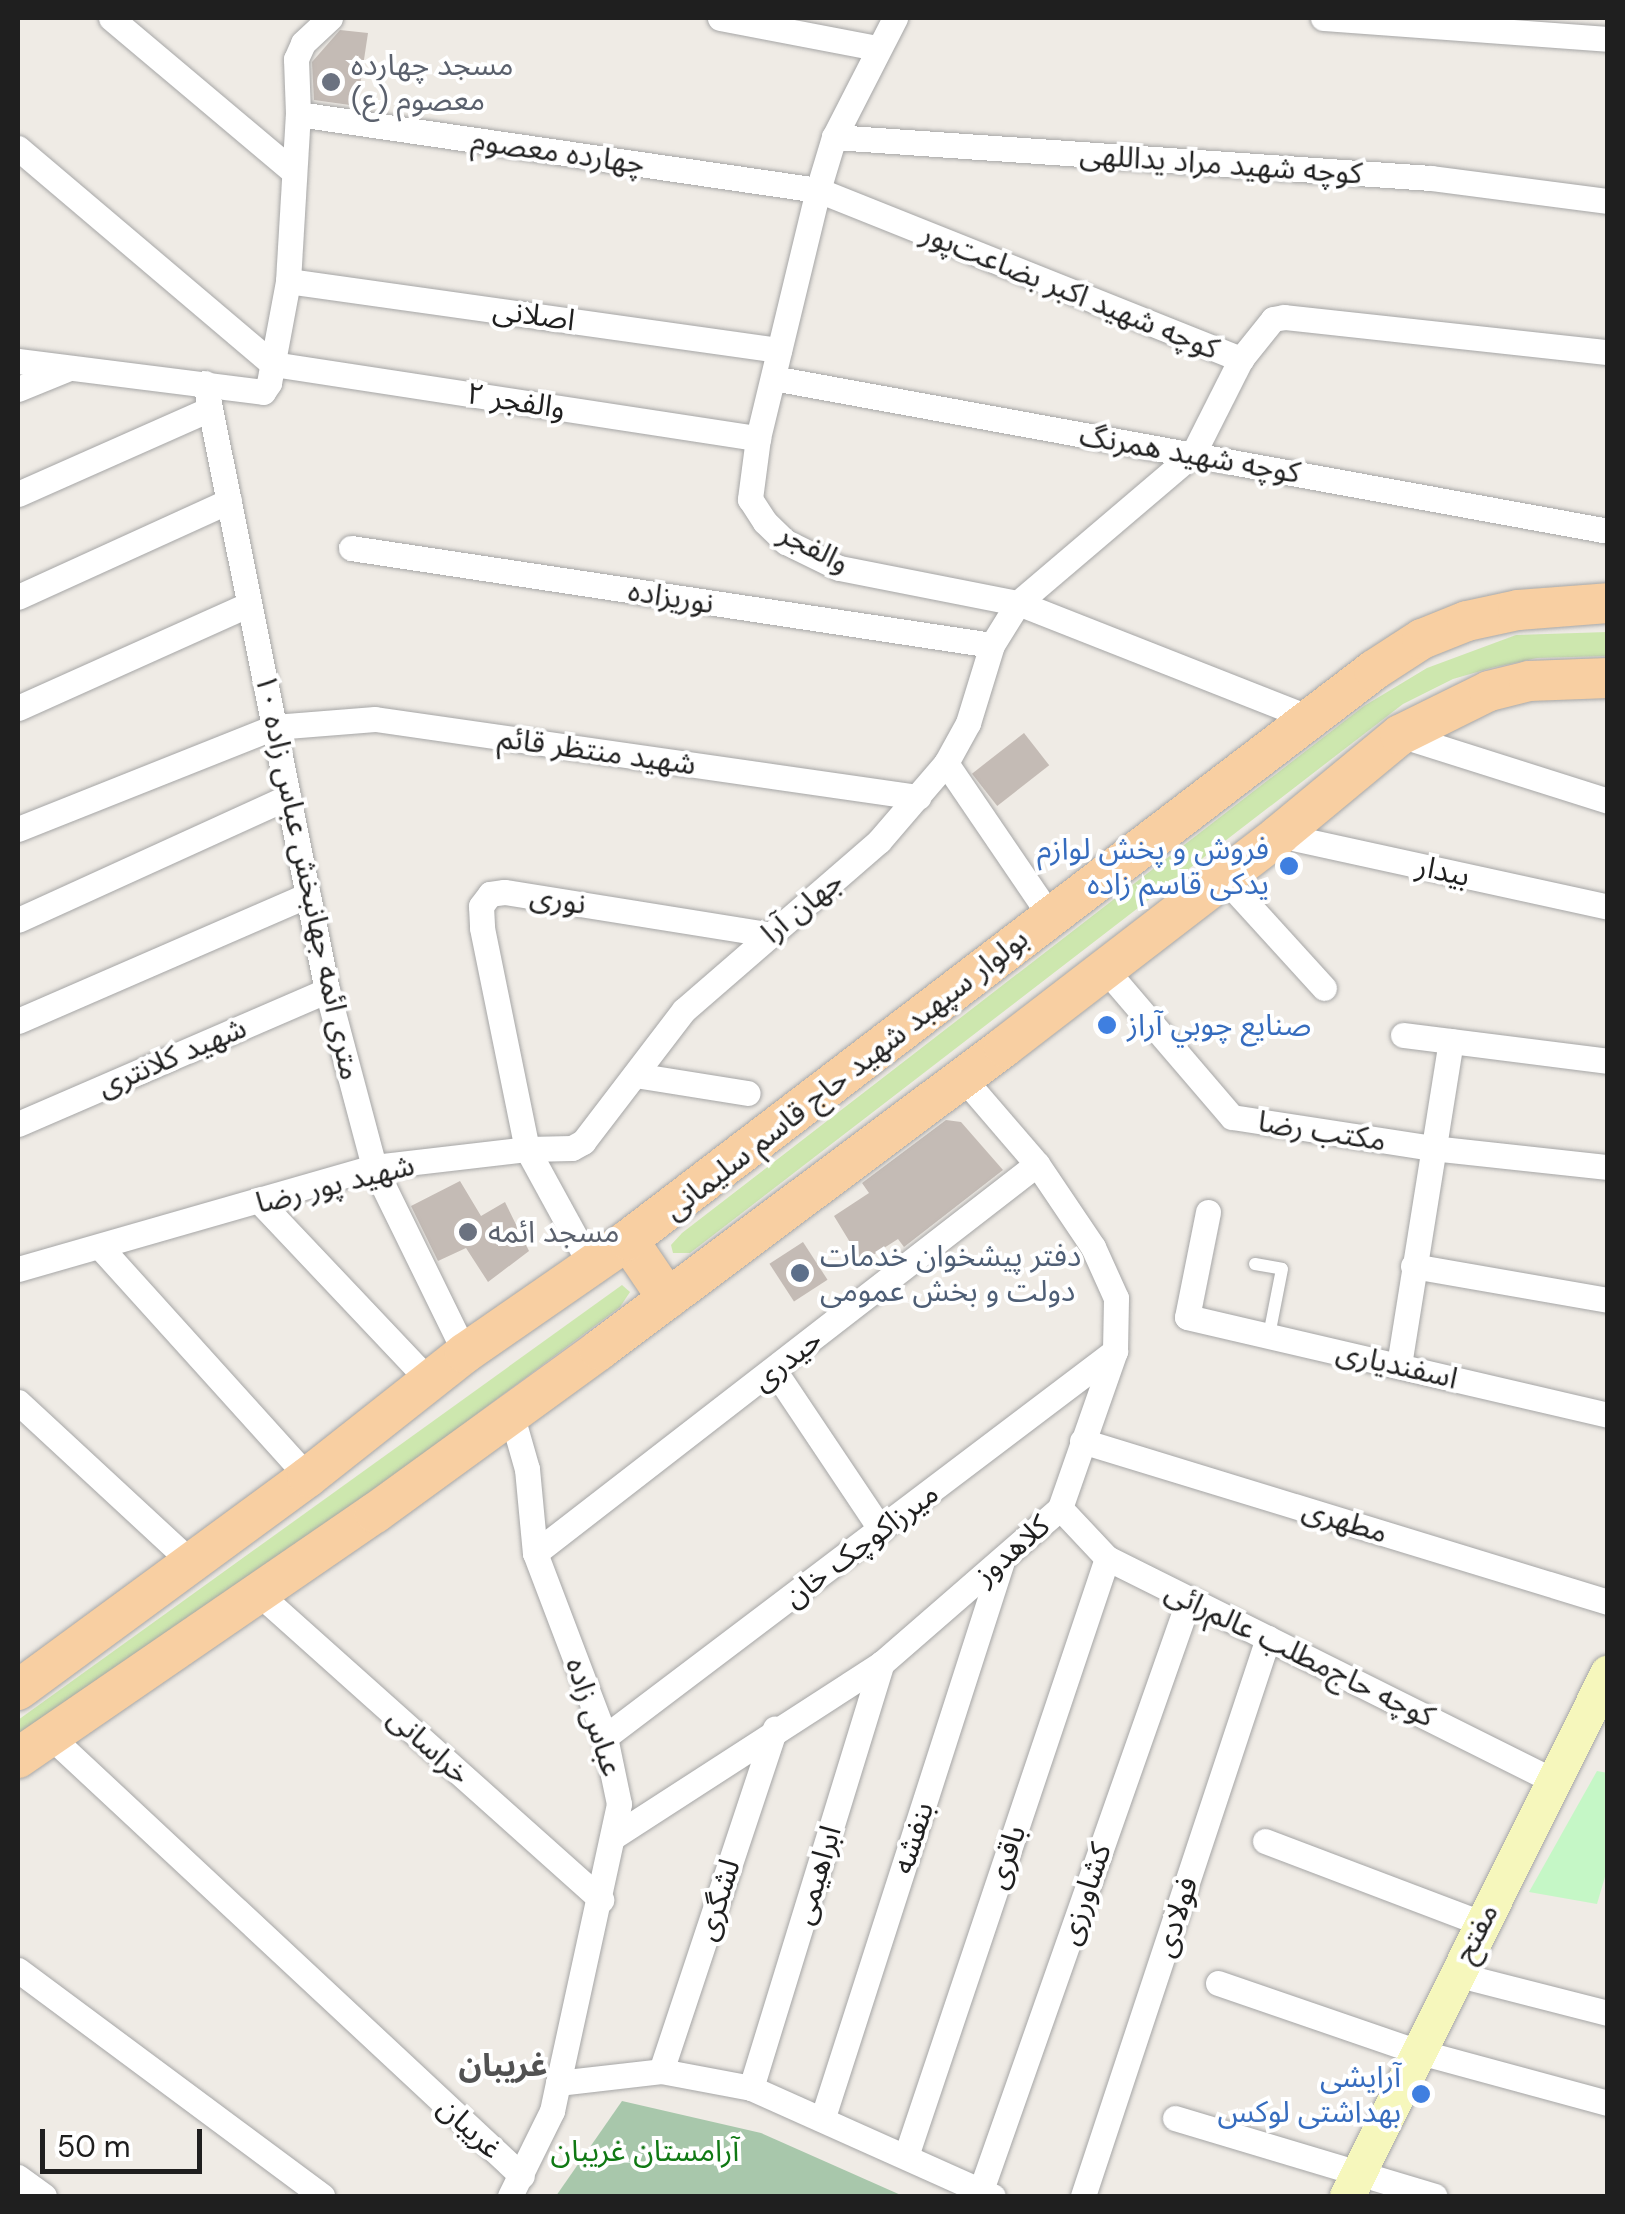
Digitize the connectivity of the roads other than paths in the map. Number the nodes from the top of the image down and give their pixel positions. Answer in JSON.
{"nodes":[{"id":1,"x":111,"y":18,"type":"edge"},
{"id":2,"x":330,"y":18,"type":"edge"},
{"id":3,"x":720,"y":18,"type":"edge"},
{"id":4,"x":895,"y":18,"type":"edge"},
{"id":5,"x":1323,"y":18,"type":"edge"},
{"id":6,"x":1608,"y":40,"type":"edge"},
{"id":7,"x":878,"y":48,"type":"junction"},
{"id":8,"x":298,"y":114,"type":"junction"},
{"id":9,"x":834,"y":137,"type":"junction"},
{"id":10,"x":18,"y":148,"type":"edge"},
{"id":11,"x":294,"y":172,"type":"junction"},
{"id":12,"x":818,"y":190,"type":"junction"},
{"id":13,"x":1608,"y":201,"type":"edge"},
{"id":14,"x":288,"y":280,"type":"junction"},
{"id":15,"x":780,"y":350,"type":"junction"},
{"id":16,"x":1608,"y":352,"type":"edge"},
{"id":17,"x":1242,"y":359,"type":"junction"},
{"id":18,"x":18,"y":361,"type":"edge"},
{"id":19,"x":273,"y":364,"type":"junction"},
{"id":20,"x":72,"y":367,"type":"junction"},
{"id":21,"x":772,"y":378,"type":"junction"},
{"id":22,"x":205,"y":383,"type":"junction"},
{"id":23,"x":18,"y":389,"type":"edge"},
{"id":24,"x":210,"y":409,"type":"junction"},
{"id":25,"x":758,"y":438,"type":"junction"},
{"id":26,"x":1193,"y":454,"type":"junction"},
{"id":27,"x":18,"y":494,"type":"edge"},
{"id":28,"x":228,"y":501,"type":"junction"},
{"id":29,"x":1608,"y":531,"type":"edge"},
{"id":30,"x":351,"y":548,"type":"dead end"},
{"id":31,"x":18,"y":597,"type":"edge"},
{"id":32,"x":1018,"y":603,"type":"junction"},
{"id":33,"x":249,"y":604,"type":"junction"},
{"id":34,"x":1608,"y":604,"type":"edge"},
{"id":35,"x":992,"y":645,"type":"junction"},
{"id":36,"x":1608,"y":678,"type":"edge"},
{"id":37,"x":18,"y":708,"type":"edge"},
{"id":38,"x":1312,"y":719,"type":"junction"},
{"id":39,"x":274,"y":728,"type":"junction"},
{"id":40,"x":1400,"y":736,"type":"junction"},
{"id":41,"x":946,"y":763,"type":"junction"},
{"id":42,"x":288,"y":797,"type":"junction"},
{"id":43,"x":918,"y":797,"type":"junction"},
{"id":44,"x":1608,"y":800,"type":"edge"},
{"id":45,"x":18,"y":829,"type":"edge"},
{"id":46,"x":1279,"y":836,"type":"junction"},
{"id":47,"x":1223,"y":877,"type":"junction"},
{"id":48,"x":308,"y":894,"type":"junction"},
{"id":49,"x":1608,"y":907,"type":"edge"},
{"id":50,"x":1050,"y":916,"type":"junction"},
{"id":51,"x":18,"y":920,"type":"edge"},
{"id":52,"x":767,"y":934,"type":"junction"},
{"id":53,"x":1104,"y":969,"type":"junction"},
{"id":54,"x":1324,"y":988,"type":"dead end"},
{"id":55,"x":327,"y":990,"type":"junction"},
{"id":56,"x":18,"y":1021,"type":"edge"},
{"id":57,"x":1403,"y":1035,"type":"dead end"},
{"id":58,"x":1451,"y":1041,"type":"junction"},
{"id":59,"x":1608,"y":1061,"type":"edge"},
{"id":60,"x":635,"y":1076,"type":"junction"},
{"id":61,"x":963,"y":1078,"type":"junction"},
{"id":62,"x":748,"y":1092,"type":"dead end"},
{"id":63,"x":18,"y":1124,"type":"edge"},
{"id":64,"x":1432,"y":1148,"type":"junction"},
{"id":65,"x":527,"y":1150,"type":"junction"},
{"id":66,"x":1037,"y":1164,"type":"junction"},
{"id":67,"x":374,"y":1167,"type":"junction"},
{"id":68,"x":1608,"y":1167,"type":"edge"},
{"id":69,"x":259,"y":1201,"type":"junction"},
{"id":70,"x":1208,"y":1212,"type":"dead end"},
{"id":71,"x":628,"y":1240,"type":"junction"},
{"id":72,"x":101,"y":1248,"type":"junction"},
{"id":73,"x":1255,"y":1264,"type":"dead end"},
{"id":74,"x":591,"y":1266,"type":"junction"},
{"id":75,"x":1413,"y":1266,"type":"junction"},
{"id":76,"x":18,"y":1269,"type":"edge"},
{"id":77,"x":668,"y":1299,"type":"junction"},
{"id":78,"x":1608,"y":1300,"type":"edge"},
{"id":79,"x":1270,"y":1335,"type":"junction"},
{"id":80,"x":1116,"y":1351,"type":"junction"},
{"id":81,"x":465,"y":1352,"type":"junction"},
{"id":82,"x":1399,"y":1365,"type":"junction"},
{"id":83,"x":774,"y":1370,"type":"junction"},
{"id":84,"x":430,"y":1382,"type":"junction"},
{"id":85,"x":18,"y":1402,"type":"edge"},
{"id":86,"x":511,"y":1413,"type":"junction"},
{"id":87,"x":1608,"y":1415,"type":"edge"},
{"id":88,"x":1082,"y":1441,"type":"junction"},
{"id":89,"x":308,"y":1476,"type":"junction"},
{"id":90,"x":1060,"y":1508,"type":"junction"},
{"id":91,"x":881,"y":1530,"type":"junction"},
{"id":92,"x":535,"y":1553,"type":"junction"},
{"id":93,"x":1003,"y":1558,"type":"junction"},
{"id":94,"x":1107,"y":1558,"type":"junction"},
{"id":95,"x":192,"y":1563,"type":"junction"},
{"id":96,"x":257,"y":1592,"type":"junction"},
{"id":97,"x":1190,"y":1599,"type":"junction"},
{"id":98,"x":1608,"y":1602,"type":"edge"},
{"id":99,"x":1268,"y":1638,"type":"junction"},
{"id":100,"x":882,"y":1663,"type":"junction"},
{"id":101,"x":1608,"y":1672,"type":"edge"},
{"id":102,"x":20,"y":1684,"type":"edge"},
{"id":103,"x":775,"y":1728,"type":"junction"},
{"id":104,"x":605,"y":1737,"type":"junction"},
{"id":105,"x":34,"y":1748,"type":"edge"},
{"id":106,"x":1554,"y":1780,"type":"junction"},
{"id":107,"x":613,"y":1836,"type":"junction"},
{"id":108,"x":1265,"y":1841,"type":"dead end"},
{"id":109,"x":602,"y":1900,"type":"junction"},
{"id":110,"x":1481,"y":1923,"type":"junction"},
{"id":111,"x":18,"y":1970,"type":"edge"},
{"id":112,"x":1455,"y":1974,"type":"junction"},
{"id":113,"x":1218,"y":1983,"type":"dead end"},
{"id":114,"x":1608,"y":2013,"type":"edge"},
{"id":115,"x":1416,"y":2051,"type":"junction"},
{"id":116,"x":661,"y":2071,"type":"junction"},
{"id":117,"x":558,"y":2083,"type":"junction"},
{"id":118,"x":751,"y":2088,"type":"junction"},
{"id":119,"x":1608,"y":2103,"type":"edge"},
{"id":120,"x":823,"y":2118,"type":"junction"},
{"id":121,"x":1175,"y":2118,"type":"dead end"},
{"id":122,"x":906,"y":2156,"type":"junction"},
{"id":123,"x":18,"y":2177,"type":"edge"},
{"id":124,"x":1352,"y":2185,"type":"edge"},
{"id":125,"x":516,"y":2186,"type":"edge"},
{"id":126,"x":988,"y":2193,"type":"edge"},
{"id":127,"x":44,"y":2196,"type":"edge"},
{"id":128,"x":322,"y":2196,"type":"edge"},
{"id":129,"x":1084,"y":2196,"type":"edge"},
{"id":130,"x":1435,"y":2196,"type":"edge"}],
"edges":[{"from":1,"to":11,"type":"street"},
{"from":2,"to":8,"type":"street"},
{"from":3,"to":7,"type":"street"},
{"from":4,"to":7,"type":"street","name":"والفجر"},
{"from":5,"to":6,"type":"street"},
{"from":7,"to":9,"type":"street","name":"والفجر"},
{"from":8,"to":11,"type":"street"},
{"from":8,"to":12,"type":"street","name":"چهارده معصوم"},
{"from":9,"to":12,"type":"street","name":"والفجر"},
{"from":9,"to":13,"type":"street","name":"کوچه شهید مراد یداللهی"},
{"from":10,"to":19,"type":"street"},
{"from":11,"to":14,"type":"street"},
{"from":12,"to":15,"type":"street","name":"والفجر"},
{"from":12,"to":17,"type":"street","name":"کوچه شهید اکبر بضاعت‌پور"},
{"from":14,"to":15,"type":"street","name":"اصلانی"},
{"from":14,"to":19,"type":"street"},
{"from":15,"to":21,"type":"street","name":"والفجر"},
{"from":16,"to":17,"type":"street","name":"کوچه شهید اکبر بضاعت‌پور"},
{"from":17,"to":26,"type":"street"},
{"from":18,"to":20,"type":"street"},
{"from":19,"to":22,"type":"street"},
{"from":19,"to":25,"type":"street","name":"والفجر ۲"},
{"from":20,"to":22,"type":"street"},
{"from":20,"to":23,"type":"street"},
{"from":21,"to":25,"type":"street","name":"والفجر"},
{"from":21,"to":26,"type":"street","name":"کوچه شهید همرنگ"},
{"from":22,"to":24,"type":"street","name":"۱۰ متری ائمه جهانبخش عباس زاده"},
{"from":24,"to":27,"type":"street"},
{"from":24,"to":28,"type":"street","name":"۱۰ متری ائمه جهانبخش عباس زاده"},
{"from":25,"to":32,"type":"street","name":"والفجر"},
{"from":26,"to":29,"type":"street","name":"کوچه شهید همرنگ"},
{"from":26,"to":32,"type":"street","name":"جهان آرا"},
{"from":28,"to":31,"type":"street"},
{"from":28,"to":33,"type":"street","name":"۱۰ متری ائمه جهانبخش عباس زاده"},
{"from":30,"to":35,"type":"street","name":"نوریزاده"},
{"from":32,"to":35,"type":"street","name":"جهان آرا"},
{"from":32,"to":38,"type":"street","name":"والفجر"},
{"from":33,"to":37,"type":"street"},
{"from":33,"to":39,"type":"street","name":"۱۰ متری ائمه جهانبخش عباس زاده"},
{"from":34,"to":38,"type":"main road","name":"بولوار سپهبد شهید حاج قاسم سلیمانی"},
{"from":35,"to":41,"type":"street","name":"جهان آرا"},
{"from":36,"to":40,"type":"main road"},
{"from":38,"to":50,"type":"main road","name":"بولوار سپهبد شهید حاج قاسم سلیمانی"},
{"from":39,"to":42,"type":"street","name":"۱۰ متری ائمه جهانبخش عباس زاده"},
{"from":39,"to":43,"type":"street","name":"شهید منتظر قائم"},
{"from":39,"to":45,"type":"street","name":"شهید منتظر قائم"},
{"from":40,"to":44,"type":"street"},
{"from":40,"to":46,"type":"main road"},
{"from":41,"to":43,"type":"street","name":"جهان آرا"},
{"from":41,"to":50,"type":"street"},
{"from":42,"to":48,"type":"street","name":"۱۰ متری ائمه جهانبخش عباس زاده"},
{"from":42,"to":51,"type":"street"},
{"from":43,"to":52,"type":"street","name":"جهان آرا"},
{"from":46,"to":47,"type":"main road"},
{"from":46,"to":49,"type":"street","name":"بیدار"},
{"from":47,"to":53,"type":"main road"},
{"from":47,"to":54,"type":"street"},
{"from":48,"to":55,"type":"street","name":"۱۰ متری ائمه جهانبخش عباس زاده"},
{"from":48,"to":56,"type":"street"},
{"from":50,"to":71,"type":"main road","name":"بولوار سپهبد شهید حاج قاسم سلیمانی"},
{"from":52,"to":60,"type":"street","name":"جهان آرا"},
{"from":52,"to":65,"type":"street","name":"نوری"},
{"from":53,"to":61,"type":"main road"},
{"from":53,"to":64,"type":"street","name":"مکتب رضا"},
{"from":55,"to":63,"type":"street","name":"شهید کلانتری"},
{"from":55,"to":67,"type":"street","name":"۱۰ متری ائمه جهانبخش عباس زاده"},
{"from":57,"to":58,"type":"street"},
{"from":58,"to":59,"type":"street"},
{"from":58,"to":64,"type":"street"},
{"from":60,"to":62,"type":"street"},
{"from":60,"to":65,"type":"street","name":"جهان آرا"},
{"from":61,"to":66,"type":"street","name":"کلاهدوز"},
{"from":61,"to":77,"type":"main road"},
{"from":64,"to":68,"type":"street","name":"مکتب رضا"},
{"from":64,"to":75,"type":"street"},
{"from":65,"to":67,"type":"street","name":"شهید پور رضا"},
{"from":65,"to":74,"type":"street"},
{"from":66,"to":80,"type":"street","name":"کلاهدوز"},
{"from":66,"to":83,"type":"street","name":"حیدری"},
{"from":67,"to":69,"type":"street","name":"شهید پور رضا"},
{"from":67,"to":81,"type":"street","name":"۱۰ متری ائمه جهانبخش عباس زاده"},
{"from":69,"to":72,"type":"street","name":"شهید پور رضا"},
{"from":69,"to":84,"type":"street"},
{"from":70,"to":79,"type":"street","name":"اسفندیاری"},
{"from":71,"to":74,"type":"main road","name":"بولوار سپهبد شهید حاج قاسم سلیمانی"},
{"from":71,"to":77,"type":"main road"},
{"from":72,"to":76,"type":"street","name":"شهید پور رضا"},
{"from":72,"to":89,"type":"street"},
{"from":73,"to":79,"type":"lane"},
{"from":74,"to":81,"type":"main road","name":"بولوار سپهبد شهید حاج قاسم سلیمانی"},
{"from":75,"to":78,"type":"street"},
{"from":75,"to":82,"type":"street"},
{"from":77,"to":86,"type":"main road"},
{"from":79,"to":82,"type":"street","name":"اسفندیاری"},
{"from":80,"to":88,"type":"street","name":"کلاهدوز"},
{"from":80,"to":91,"type":"street","name":"میرزاکوچک خان"},
{"from":81,"to":84,"type":"main road","name":"بولوار سپهبد شهید حاج قاسم سلیمانی"},
{"from":82,"to":87,"type":"street","name":"اسفندیاری"},
{"from":83,"to":91,"type":"street"},
{"from":83,"to":92,"type":"street","name":"حیدری"},
{"from":84,"to":89,"type":"main road","name":"بولوار سپهبد شهید حاج قاسم سلیمانی"},
{"from":85,"to":95,"type":"street"},
{"from":86,"to":92,"type":"street","name":"عباس زاده"},
{"from":86,"to":96,"type":"main road"},
{"from":88,"to":90,"type":"street","name":"کلاهدوز"},
{"from":88,"to":98,"type":"street","name":"مطهری"},
{"from":89,"to":95,"type":"main road","name":"بولوار سپهبد شهید حاج قاسم سلیمانی"},
{"from":90,"to":93,"type":"street","name":"کلاهدوز"},
{"from":90,"to":94,"type":"street","name":"کوچه حاج‌مطلب عالم‌رائی"},
{"from":91,"to":104,"type":"street","name":"میرزاکوچک خان"},
{"from":92,"to":104,"type":"street","name":"عباس زاده"},
{"from":93,"to":100,"type":"street","name":"کلاهدوز"},
{"from":93,"to":120,"type":"street","name":"بنفشه"},
{"from":94,"to":97,"type":"street","name":"کوچه حاج‌مطلب عالم‌رائی"},
{"from":94,"to":122,"type":"street","name":"باقری"},
{"from":95,"to":102,"type":"main road","name":"بولوار سپهبد شهید حاج قاسم سلیمانی"},
{"from":96,"to":105,"type":"main road"},
{"from":96,"to":109,"type":"street","name":"خراسانی"},
{"from":97,"to":99,"type":"street","name":"کوچه حاج‌مطلب عالم‌رائی"},
{"from":97,"to":126,"type":"street","name":"کشاورزی"},
{"from":99,"to":106,"type":"street","name":"کوچه حاج‌مطلب عالم‌رائی"},
{"from":99,"to":129,"type":"street","name":"فولادی"},
{"from":100,"to":103,"type":"street","name":"کلاهدوز"},
{"from":100,"to":118,"type":"street","name":"ابراهیمی"},
{"from":101,"to":106,"type":"main road","name":"مفتح"},
{"from":103,"to":107,"type":"street","name":"کلاهدوز"},
{"from":103,"to":116,"type":"street","name":"لشگری"},
{"from":104,"to":107,"type":"street","name":"عباس زاده"},
{"from":105,"to":125,"type":"street","name":"غریبان"},
{"from":106,"to":110,"type":"main road","name":"مفتح"},
{"from":107,"to":109,"type":"street","name":"عباس زاده"},
{"from":108,"to":110,"type":"street"},
{"from":109,"to":117,"type":"street","name":"عباس زاده"},
{"from":110,"to":112,"type":"main road","name":"مفتح"},
{"from":111,"to":128,"type":"street"},
{"from":112,"to":114,"type":"street"},
{"from":112,"to":115,"type":"main road","name":"مفتح"},
{"from":113,"to":115,"type":"street"},
{"from":115,"to":119,"type":"street"},
{"from":115,"to":124,"type":"main road","name":"مفتح"},
{"from":116,"to":117,"type":"street"},
{"from":116,"to":118,"type":"street"},
{"from":117,"to":125,"type":"street","name":"غریبان"},
{"from":118,"to":120,"type":"street"},
{"from":120,"to":122,"type":"street"},
{"from":121,"to":124,"type":"street"},
{"from":122,"to":126,"type":"street"},
{"from":123,"to":127,"type":"street"},
{"from":124,"to":130,"type":"street"}]}
